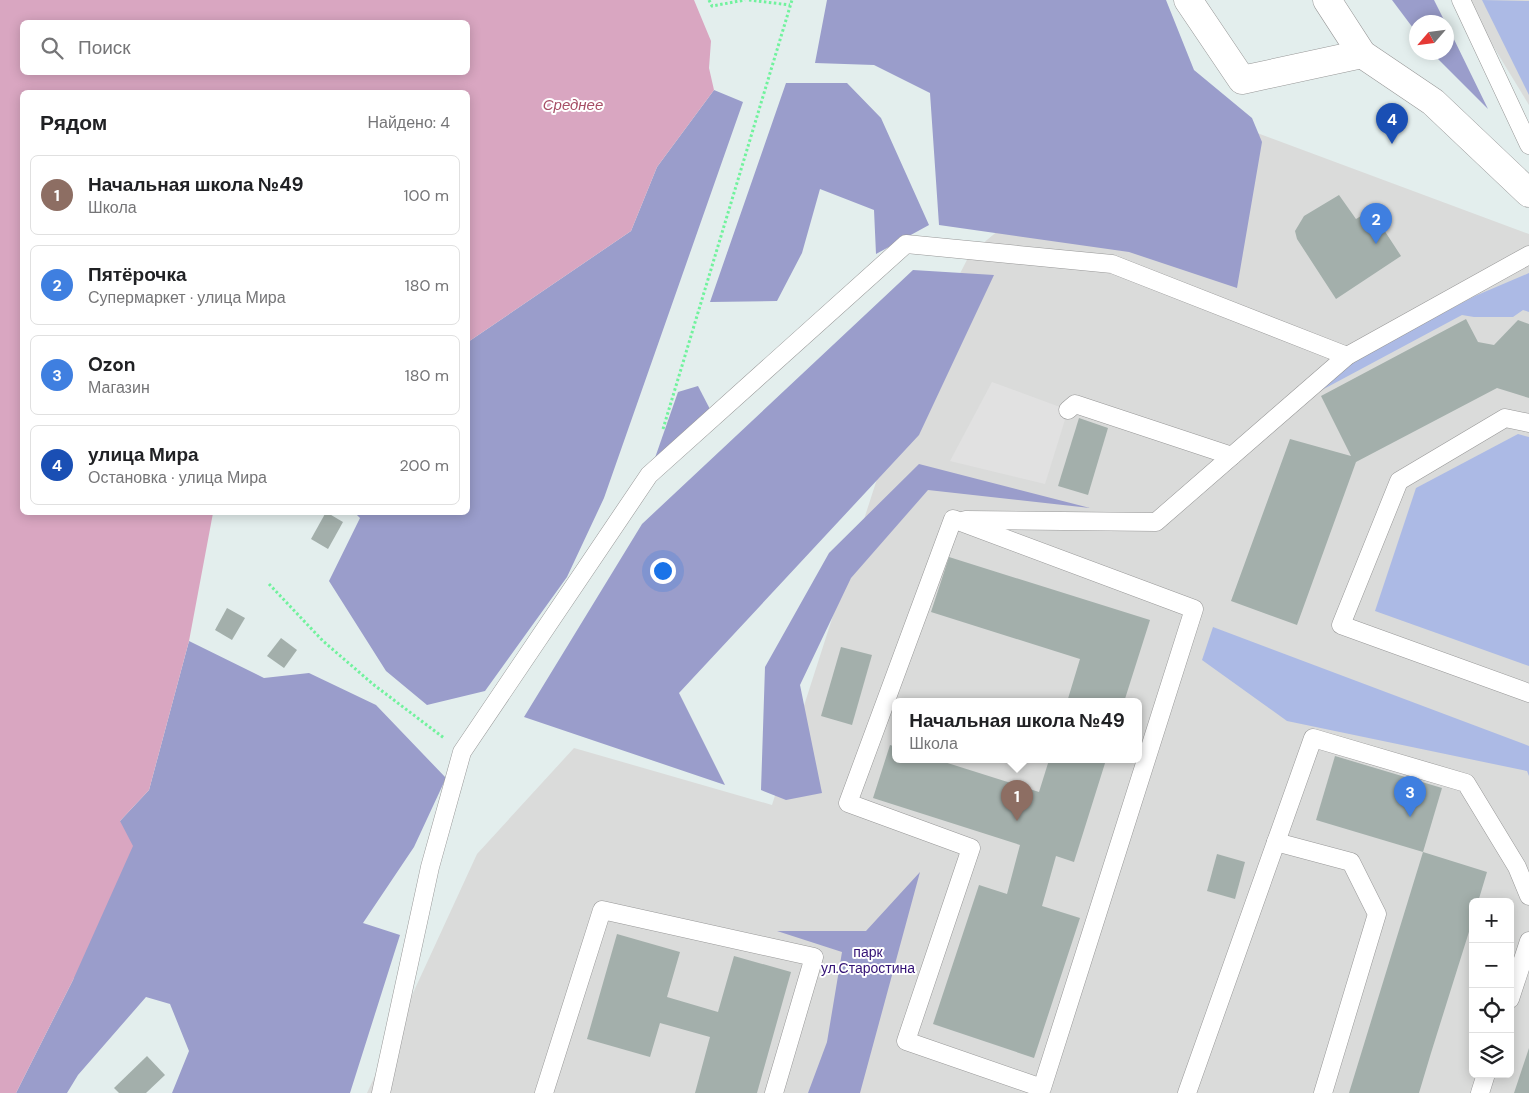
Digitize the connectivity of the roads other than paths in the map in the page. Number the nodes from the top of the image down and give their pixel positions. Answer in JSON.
{"nodes":[{"id":1,"x":1188,"y":0,"type":"edge"},
{"id":2,"x":1327,"y":0,"type":"edge"},
{"id":3,"x":1461,"y":0,"type":"edge"},
{"id":4,"x":1362,"y":54,"type":"junction"},
{"id":5,"x":1529,"y":145,"type":"edge"},
{"id":6,"x":1529,"y":193,"type":"edge"},
{"id":7,"x":1529,"y":255,"type":"edge"},
{"id":8,"x":1347,"y":356,"type":"junction"},
{"id":9,"x":1068,"y":410,"type":"dead end"},
{"id":10,"x":1529,"y":423,"type":"edge"},
{"id":11,"x":1232,"y":456,"type":"junction"},
{"id":12,"x":953,"y":519,"type":"junction"},
{"id":13,"x":1529,"y":693,"type":"edge"},
{"id":14,"x":1276,"y":842,"type":"junction"},
{"id":15,"x":1529,"y":896,"type":"edge"},
{"id":16,"x":1529,"y":941,"type":"edge"},
{"id":17,"x":1514,"y":988,"type":"edge"},
{"id":18,"x":1485,"y":1078,"type":"edge"},
{"id":19,"x":381,"y":1093,"type":"edge"},
{"id":20,"x":544,"y":1093,"type":"edge"},
{"id":21,"x":774,"y":1093,"type":"edge"},
{"id":22,"x":1188,"y":1093,"type":"edge"},
{"id":23,"x":1323,"y":1093,"type":"edge"},
{"id":24,"x":1480,"y":1093,"type":"edge"}],
"edges":[{"from":1,"to":4,"type":"street"},
{"from":2,"to":4,"type":"street"},
{"from":3,"to":5,"type":"lane"},
{"from":4,"to":6,"type":"street"},
{"from":7,"to":8,"type":"lane"},
{"from":8,"to":11,"type":"lane"},
{"from":8,"to":19,"type":"lane"},
{"from":9,"to":11,"type":"lane"},
{"from":10,"to":13,"type":"lane"},
{"from":11,"to":12,"type":"lane"},
{"from":12,"to":12,"type":"lane"},
{"from":14,"to":15,"type":"lane"},
{"from":14,"to":22,"type":"lane"},
{"from":14,"to":23,"type":"lane"},
{"from":16,"to":17,"type":"lane"},
{"from":18,"to":24,"type":"lane"},
{"from":20,"to":21,"type":"lane"}]}
